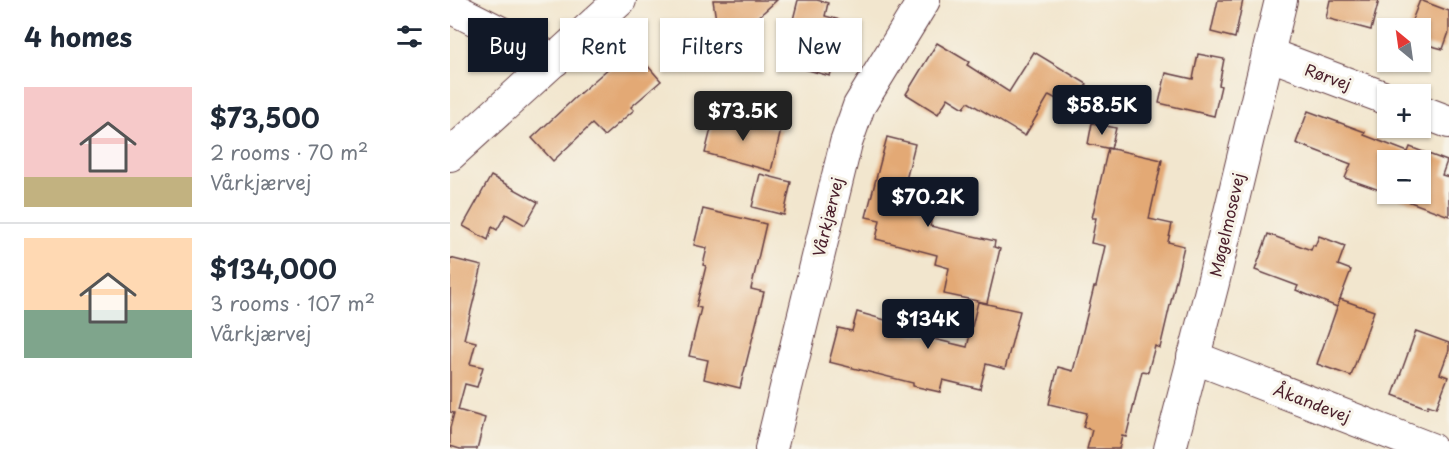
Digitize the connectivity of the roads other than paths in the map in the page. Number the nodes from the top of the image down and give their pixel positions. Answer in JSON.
{"nodes":[{"id":1,"x":620,"y":0,"type":"edge"},
{"id":2,"x":924,"y":0,"type":"edge"},
{"id":3,"x":1281,"y":0,"type":"edge"},
{"id":4,"x":450,"y":7,"type":"edge"},
{"id":5,"x":1268,"y":54,"type":"junction"},
{"id":6,"x":555,"y":60,"type":"junction"},
{"id":7,"x":1377,"y":95,"type":"edge"},
{"id":8,"x":1431,"y":115,"type":"edge"},
{"id":9,"x":1449,"y":122,"type":"edge"},
{"id":10,"x":450,"y":155,"type":"edge"},
{"id":11,"x":1193,"y":357,"type":"junction"},
{"id":12,"x":771,"y":449,"type":"edge"},
{"id":13,"x":1170,"y":449,"type":"edge"},
{"id":14,"x":1431,"y":449,"type":"edge"}],
"edges":[{"from":1,"to":6,"type":"street"},
{"from":2,"to":12,"type":"street","name":"Vårkjærvej"},
{"from":3,"to":5,"type":"street","name":"Møgelmosevej"},
{"from":4,"to":6,"type":"street"},
{"from":5,"to":7,"type":"street","name":"Rørvej"},
{"from":5,"to":11,"type":"street","name":"Møgelmosevej"},
{"from":6,"to":10,"type":"street"},
{"from":8,"to":9,"type":"street"},
{"from":11,"to":13,"type":"street","name":"Møgelmosevej"},
{"from":11,"to":14,"type":"street","name":"Åkandevej"}]}
